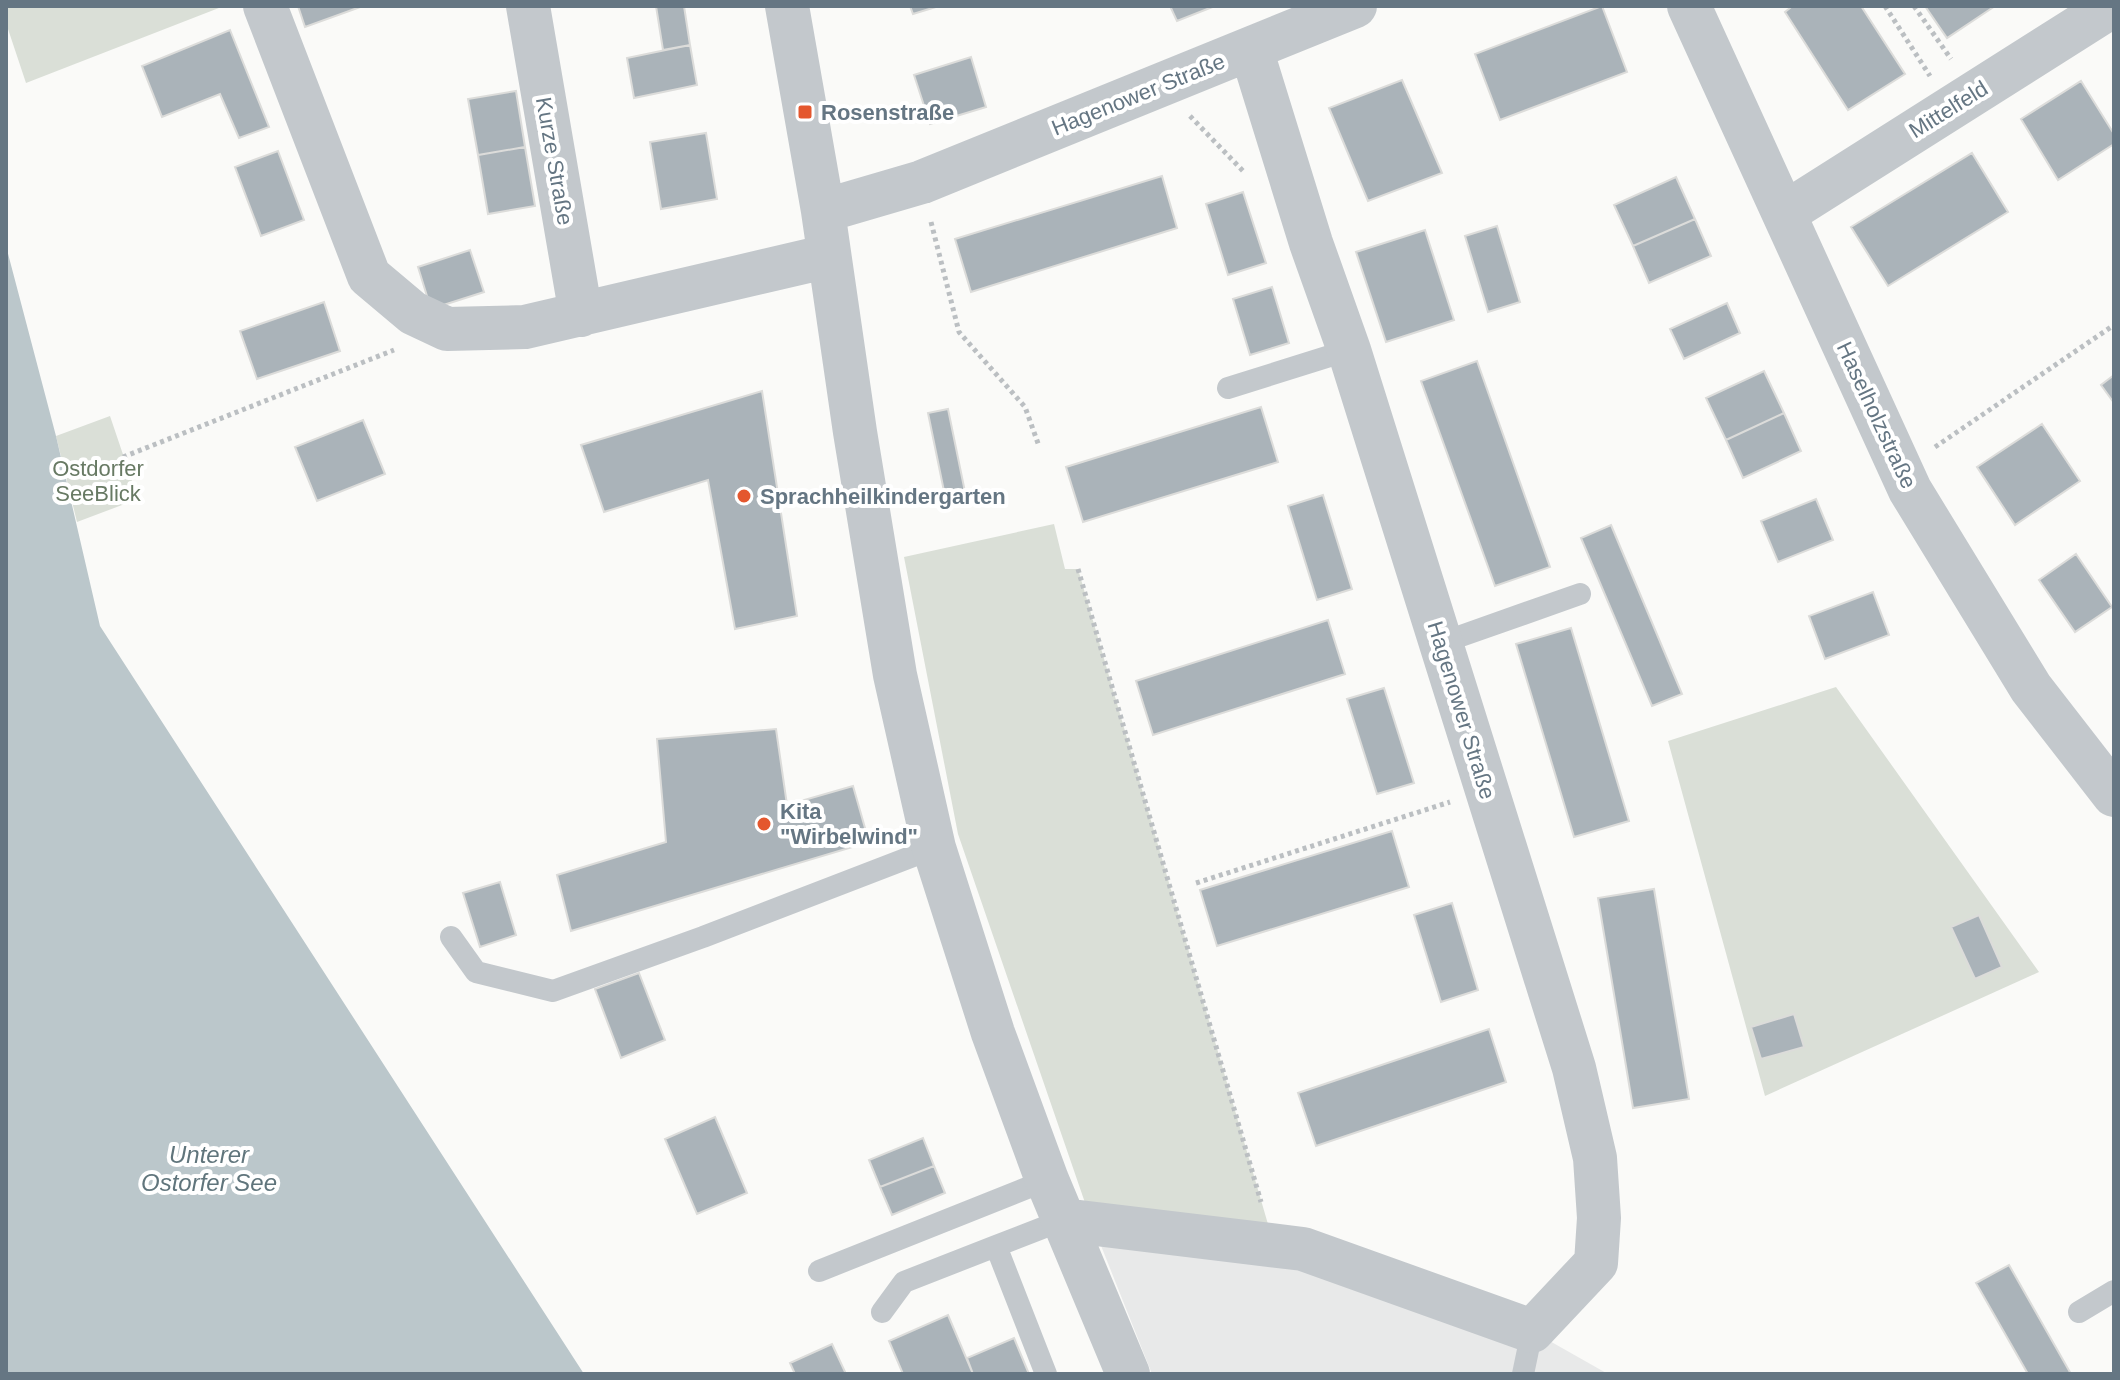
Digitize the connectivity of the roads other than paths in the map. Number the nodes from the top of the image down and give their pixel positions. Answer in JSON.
{"nodes":[{"id":1,"x":265,"y":6,"type":"edge"},
{"id":2,"x":528,"y":6,"type":"edge"},
{"id":3,"x":787,"y":6,"type":"edge"},
{"id":4,"x":1355,"y":6,"type":"edge"},
{"id":5,"x":1689,"y":6,"type":"edge"},
{"id":6,"x":2112,"y":6,"type":"edge"},
{"id":7,"x":1251,"y":49,"type":"junction"},
{"id":8,"x":823,"y":211,"type":"junction"},
{"id":9,"x":1785,"y":213,"type":"junction"},
{"id":10,"x":829,"y":256,"type":"junction"},
{"id":11,"x":581,"y":315,"type":"junction"},
{"id":12,"x":1349,"y":350,"type":"junction"},
{"id":13,"x":1228,"y":388,"type":"dead end"},
{"id":14,"x":1580,"y":594,"type":"dead end"},
{"id":15,"x":1441,"y":643,"type":"junction"},
{"id":16,"x":2114,"y":795,"type":"edge"},
{"id":17,"x":934,"y":848,"type":"junction"},
{"id":18,"x":451,"y":937,"type":"dead end"},
{"id":19,"x":1047,"y":1180,"type":"junction"},
{"id":20,"x":1063,"y":1220,"type":"junction"},
{"id":21,"x":996,"y":1246,"type":"junction"},
{"id":22,"x":819,"y":1271,"type":"dead end"},
{"id":23,"x":2114,"y":1291,"type":"edge"},
{"id":24,"x":882,"y":1312,"type":"dead end"},
{"id":25,"x":2079,"y":1312,"type":"dead end"},
{"id":26,"x":1532,"y":1331,"type":"junction"},
{"id":27,"x":1046,"y":1374,"type":"edge"},
{"id":28,"x":1128,"y":1374,"type":"edge"},
{"id":29,"x":1523,"y":1374,"type":"edge"}],
"edges":[{"from":1,"to":11,"type":"street"},
{"from":2,"to":11,"type":"street","name":"Kurze Straße"},
{"from":3,"to":8,"type":"street"},
{"from":4,"to":7,"type":"street"},
{"from":5,"to":9,"type":"street","name":"Haselholzstraße"},
{"from":6,"to":9,"type":"street","name":"Mittelfeld"},
{"from":7,"to":8,"type":"street","name":"Hagenower Straße"},
{"from":7,"to":12,"type":"street","name":"Hagenower Straße"},
{"from":8,"to":10,"type":"street"},
{"from":9,"to":16,"type":"street","name":"Haselholzstraße"},
{"from":10,"to":11,"type":"street"},
{"from":10,"to":17,"type":"street"},
{"from":12,"to":13,"type":"lane"},
{"from":12,"to":15,"type":"street","name":"Hagenower Straße"},
{"from":14,"to":15,"type":"lane"},
{"from":15,"to":26,"type":"street","name":"Hagenower Straße"},
{"from":17,"to":18,"type":"lane"},
{"from":17,"to":19,"type":"street"},
{"from":19,"to":20,"type":"street"},
{"from":19,"to":22,"type":"lane"},
{"from":20,"to":21,"type":"lane"},
{"from":20,"to":26,"type":"street"},
{"from":20,"to":28,"type":"street"},
{"from":21,"to":24,"type":"lane"},
{"from":21,"to":27,"type":"lane"},
{"from":23,"to":25,"type":"lane"},
{"from":26,"to":29,"type":"lane"}]}
